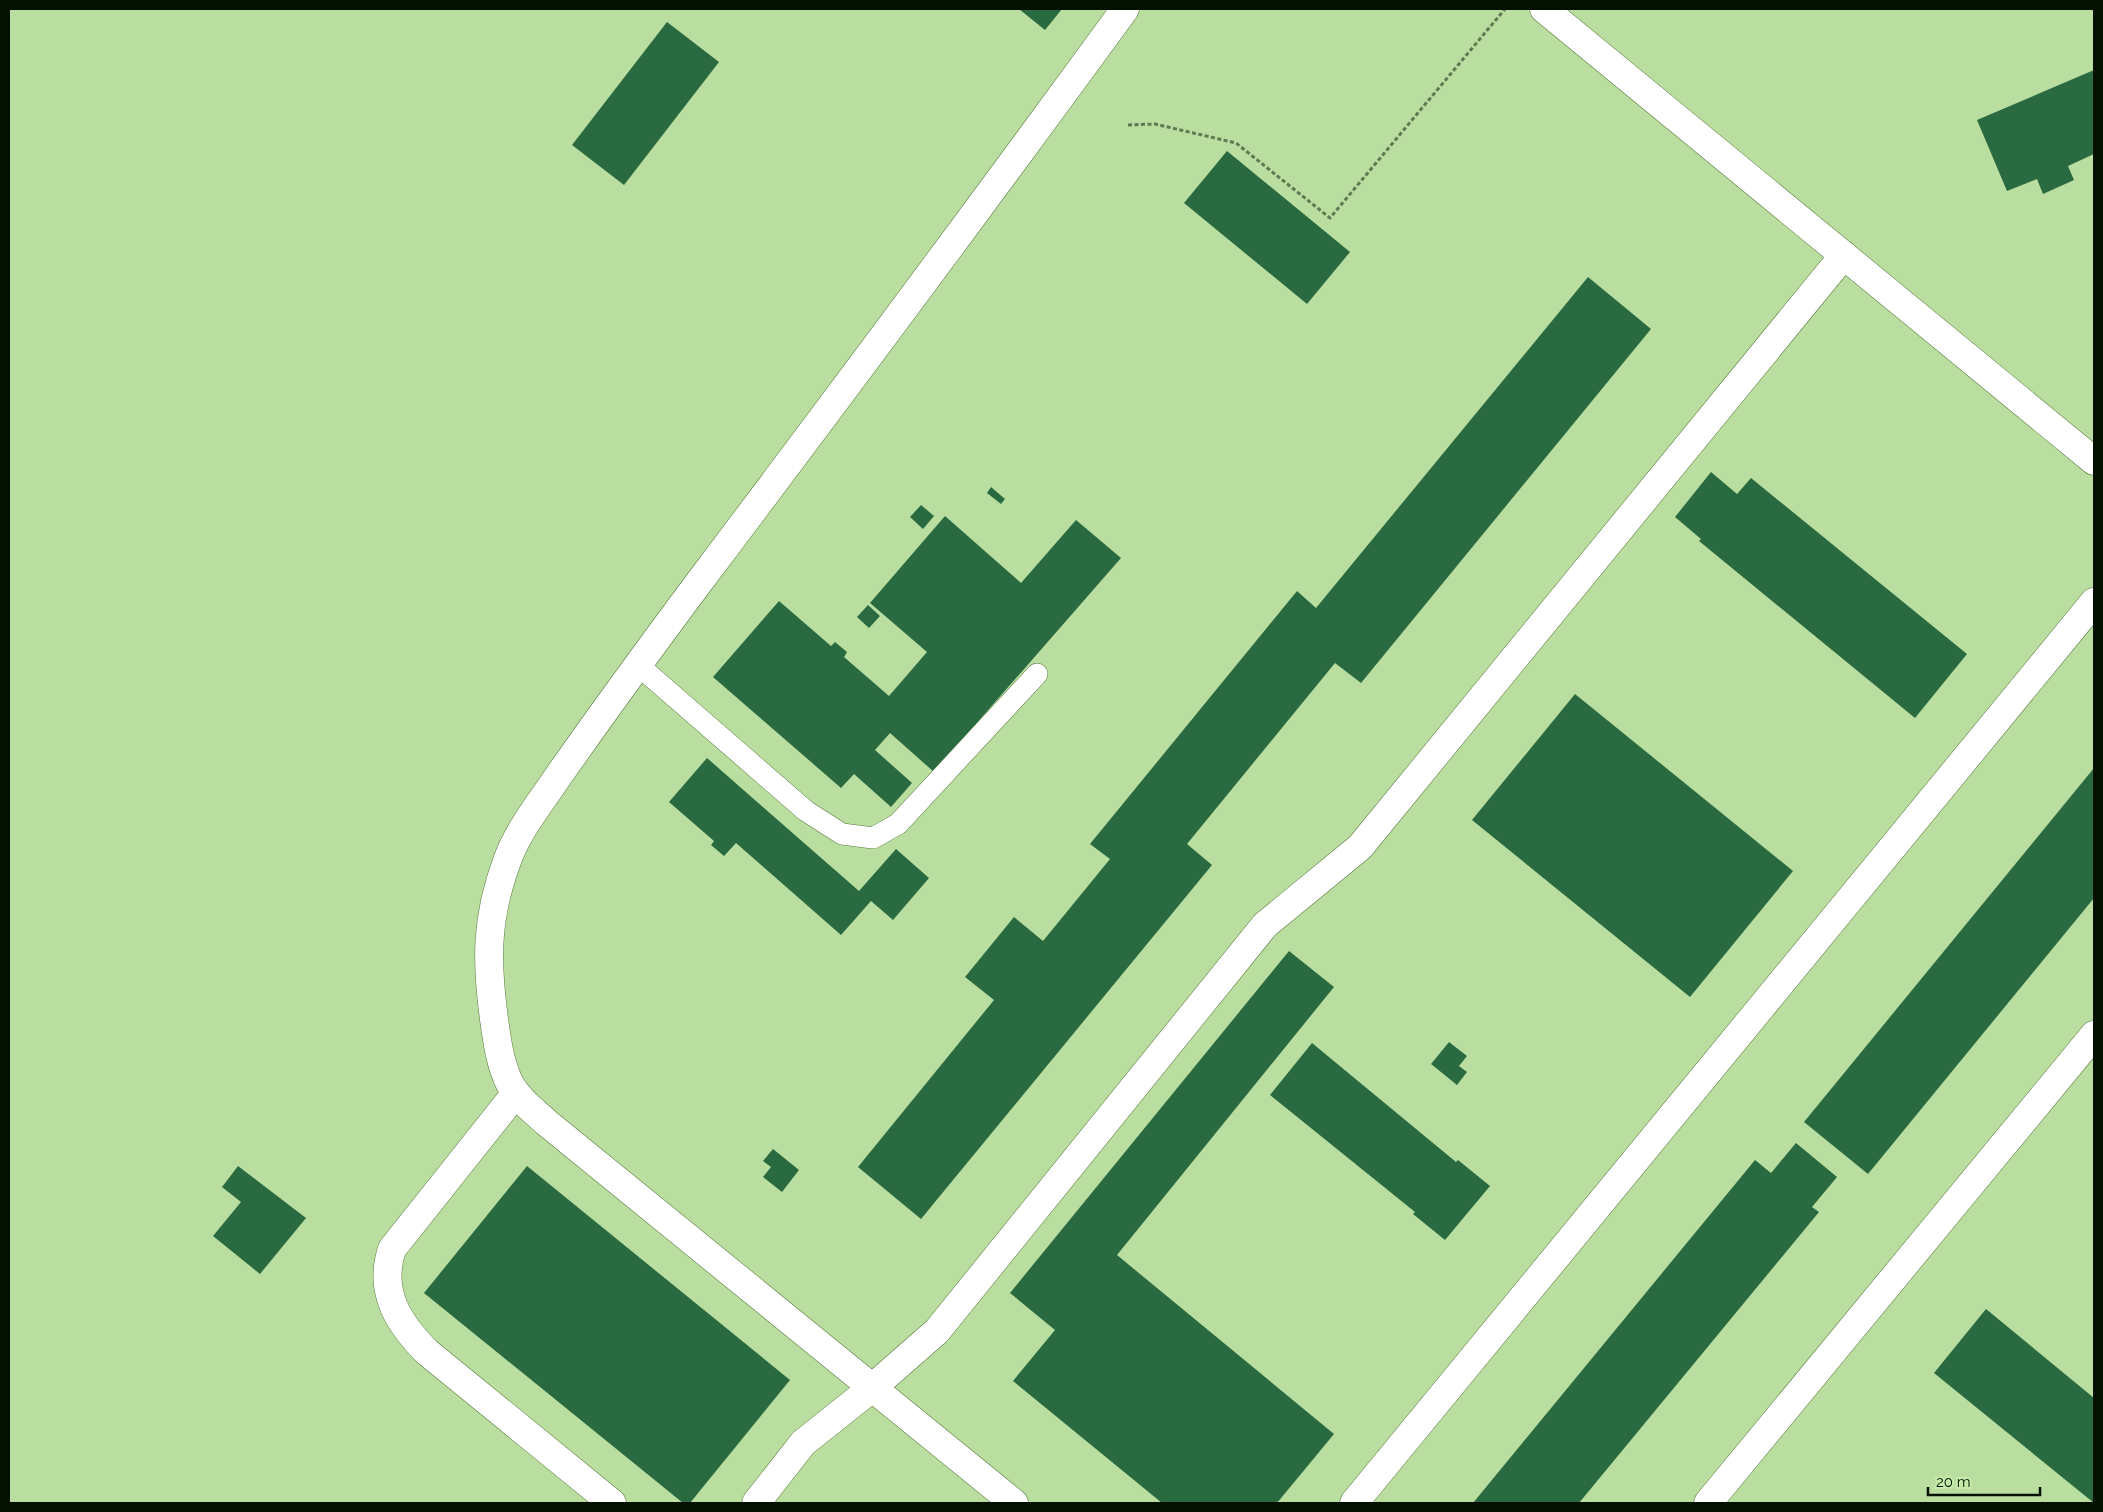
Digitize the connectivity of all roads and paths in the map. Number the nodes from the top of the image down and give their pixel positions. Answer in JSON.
{"nodes":[{"id":1,"x":1125,"y":9,"type":"edge"},
{"id":2,"x":1505,"y":9,"type":"edge"},
{"id":3,"x":1544,"y":9,"type":"edge"},
{"id":4,"x":1128,"y":125,"type":"dead end"},
{"id":5,"x":1844,"y":255,"type":"junction"},
{"id":6,"x":2094,"y":461,"type":"edge"},
{"id":7,"x":2094,"y":602,"type":"edge"},
{"id":8,"x":638,"y":665,"type":"junction"},
{"id":9,"x":1037,"y":674,"type":"dead end"},
{"id":10,"x":2094,"y":1035,"type":"edge"},
{"id":11,"x":516,"y":1093,"type":"junction"},
{"id":12,"x":872,"y":1388,"type":"junction"},
{"id":13,"x":612,"y":1503,"type":"edge"},
{"id":14,"x":756,"y":1503,"type":"edge"},
{"id":15,"x":1014,"y":1503,"type":"edge"},
{"id":16,"x":1354,"y":1503,"type":"edge"},
{"id":17,"x":1708,"y":1503,"type":"edge"}],
"edges":[{"from":1,"to":8,"type":"street"},
{"from":2,"to":4,"type":"path"},
{"from":3,"to":5,"type":"street"},
{"from":5,"to":6,"type":"street"},
{"from":5,"to":12,"type":"street"},
{"from":7,"to":16,"type":"street"},
{"from":8,"to":9,"type":"lane"},
{"from":8,"to":11,"type":"street"},
{"from":10,"to":17,"type":"street"},
{"from":11,"to":12,"type":"street"},
{"from":11,"to":13,"type":"street"},
{"from":12,"to":14,"type":"street"},
{"from":12,"to":15,"type":"street"}]}
